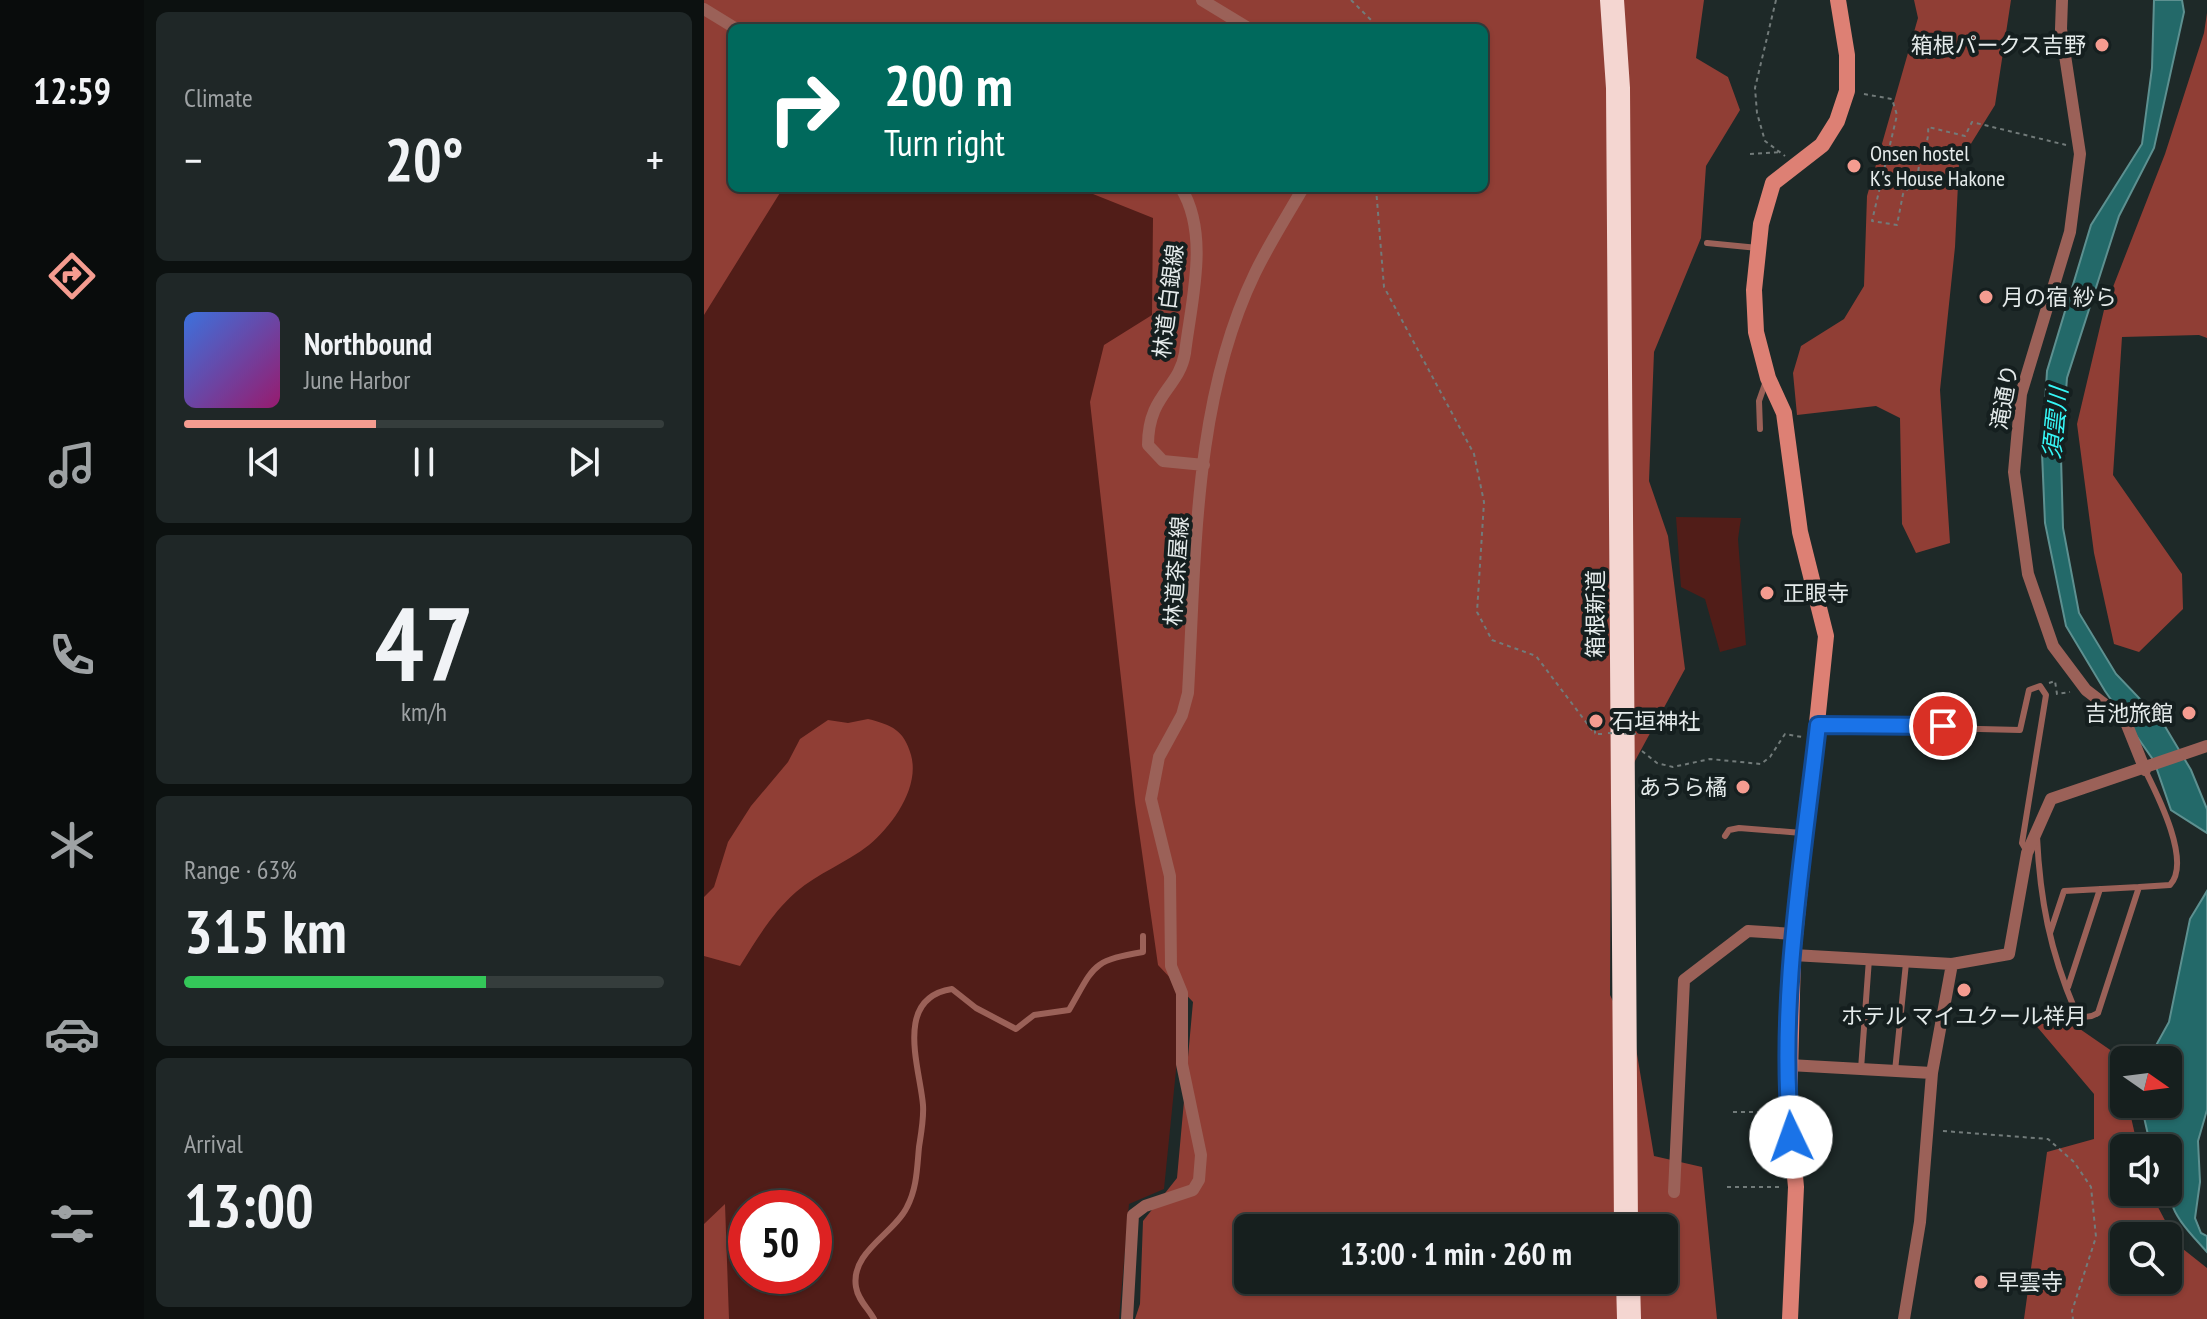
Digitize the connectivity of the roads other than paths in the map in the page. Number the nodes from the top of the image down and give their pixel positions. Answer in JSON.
{"nodes":[{"id":1,"x":1202,"y":0,"type":"edge"},
{"id":2,"x":1612,"y":0,"type":"edge"},
{"id":3,"x":1838,"y":0,"type":"edge"},
{"id":4,"x":2062,"y":0,"type":"edge"},
{"id":5,"x":704,"y":9,"type":"edge"},
{"id":6,"x":728,"y":24,"type":"edge"},
{"id":7,"x":1241,"y":24,"type":"edge"},
{"id":8,"x":1183,"y":192,"type":"edge"},
{"id":9,"x":1301,"y":192,"type":"edge"},
{"id":10,"x":1707,"y":243,"type":"dead end"},
{"id":11,"x":1758,"y":248,"type":"junction"},
{"id":12,"x":1768,"y":378,"type":"junction"},
{"id":13,"x":1760,"y":429,"type":"dead end"},
{"id":14,"x":1204,"y":465,"type":"junction"},
{"id":15,"x":1817,"y":732,"type":"junction"},
{"id":16,"x":2207,"y":746,"type":"edge"},
{"id":17,"x":2145,"y":770,"type":"junction"},
{"id":18,"x":2037,"y":830,"type":"junction"},
{"id":19,"x":1806,"y":833,"type":"junction"},
{"id":20,"x":1725,"y":836,"type":"dead end"},
{"id":21,"x":2027,"y":853,"type":"junction"},
{"id":22,"x":2139,"y":887,"type":"junction"},
{"id":23,"x":2100,"y":889,"type":"junction"},
{"id":24,"x":1795,"y":934,"type":"junction"},
{"id":25,"x":2049,"y":935,"type":"junction"},
{"id":26,"x":1143,"y":936,"type":"dead end"},
{"id":27,"x":1793,"y":955,"type":"junction"},
{"id":28,"x":1869,"y":959,"type":"junction"},
{"id":29,"x":1906,"y":961,"type":"junction"},
{"id":30,"x":1952,"y":964,"type":"junction"},
{"id":31,"x":2068,"y":987,"type":"junction"},
{"id":32,"x":1789,"y":1065,"type":"junction"},
{"id":33,"x":1861,"y":1069,"type":"junction"},
{"id":34,"x":1895,"y":1071,"type":"junction"},
{"id":35,"x":1932,"y":1073,"type":"junction"},
{"id":36,"x":1674,"y":1192,"type":"dead end"},
{"id":37,"x":1626,"y":1214,"type":"edge"},
{"id":38,"x":1628,"y":1294,"type":"edge"},
{"id":39,"x":874,"y":1319,"type":"edge"},
{"id":40,"x":1127,"y":1319,"type":"edge"},
{"id":41,"x":1629,"y":1319,"type":"edge"},
{"id":42,"x":1790,"y":1319,"type":"edge"},
{"id":43,"x":1904,"y":1319,"type":"edge"}],
"edges":[{"from":1,"to":7,"type":"street"},
{"from":2,"to":37,"type":"highway","name":"箱根新道"},
{"from":3,"to":11,"type":"main road"},
{"from":4,"to":17,"type":"street","name":"滝通り"},
{"from":5,"to":6,"type":"street"},
{"from":8,"to":14,"type":"street","name":"林道 白銀線"},
{"from":9,"to":14,"type":"street","name":"林道茶屋線"},
{"from":10,"to":11,"type":"lane"},
{"from":11,"to":12,"type":"main road"},
{"from":12,"to":13,"type":"lane"},
{"from":12,"to":15,"type":"main road"},
{"from":14,"to":40,"type":"street","name":"林道茶屋線"},
{"from":15,"to":19,"type":"main road"},
{"from":15,"to":21,"type":"lane"},
{"from":16,"to":17,"type":"street"},
{"from":17,"to":18,"type":"street"},
{"from":17,"to":22,"type":"lane"},
{"from":18,"to":21,"type":"street"},
{"from":18,"to":25,"type":"lane"},
{"from":19,"to":20,"type":"lane"},
{"from":19,"to":24,"type":"main road"},
{"from":21,"to":30,"type":"street"},
{"from":22,"to":23,"type":"lane"},
{"from":22,"to":31,"type":"lane"},
{"from":23,"to":25,"type":"lane"},
{"from":23,"to":31,"type":"lane"},
{"from":24,"to":27,"type":"main road"},
{"from":24,"to":36,"type":"street"},
{"from":25,"to":31,"type":"lane"},
{"from":26,"to":39,"type":"lane"},
{"from":27,"to":28,"type":"street"},
{"from":27,"to":32,"type":"main road"},
{"from":28,"to":29,"type":"street"},
{"from":28,"to":33,"type":"lane"},
{"from":29,"to":30,"type":"street"},
{"from":29,"to":34,"type":"lane"},
{"from":30,"to":35,"type":"street"},
{"from":32,"to":33,"type":"street"},
{"from":32,"to":42,"type":"main road"},
{"from":33,"to":34,"type":"street"},
{"from":34,"to":35,"type":"street"},
{"from":35,"to":43,"type":"street"},
{"from":38,"to":41,"type":"highway"}]}
